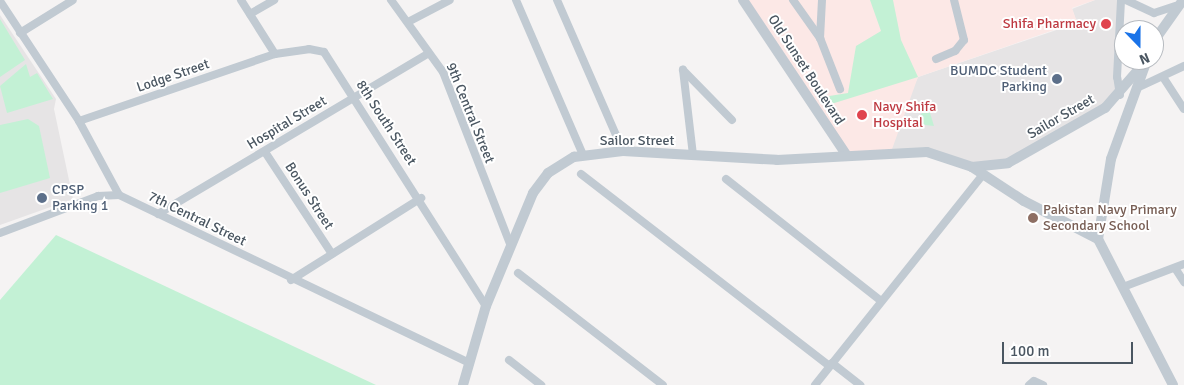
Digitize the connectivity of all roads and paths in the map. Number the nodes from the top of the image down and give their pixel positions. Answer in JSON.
{"nodes":[{"id":1,"x":73,"y":0,"type":"edge"},
{"id":2,"x":241,"y":0,"type":"edge"},
{"id":3,"x":274,"y":0,"type":"edge"},
{"id":4,"x":391,"y":0,"type":"edge"},
{"id":5,"x":450,"y":0,"type":"edge"},
{"id":6,"x":516,"y":0,"type":"edge"},
{"id":7,"x":557,"y":0,"type":"edge"},
{"id":8,"x":743,"y":0,"type":"edge"},
{"id":9,"x":793,"y":0,"type":"edge"},
{"id":10,"x":822,"y":0,"type":"edge"},
{"id":11,"x":954,"y":0,"type":"edge"},
{"id":12,"x":1121,"y":0,"type":"edge"},
{"id":13,"x":1126,"y":0,"type":"edge"},
{"id":14,"x":0,"y":1,"type":"edge"},
{"id":15,"x":1179,"y":3,"type":"edge"},
{"id":16,"x":250,"y":14,"type":"junction"},
{"id":17,"x":408,"y":22,"type":"junction"},
{"id":18,"x":1164,"y":26,"type":"edge"},
{"id":19,"x":20,"y":33,"type":"junction"},
{"id":20,"x":820,"y":38,"type":"junction"},
{"id":21,"x":429,"y":53,"type":"junction"},
{"id":22,"x":275,"y":54,"type":"junction"},
{"id":23,"x":936,"y":59,"type":"dead end"},
{"id":24,"x":1184,"y":66,"type":"edge"},
{"id":25,"x":1139,"y":70,"type":"edge"},
{"id":26,"x":1143,"y":70,"type":"edge"},
{"id":27,"x":1163,"y":77,"type":"junction"},
{"id":28,"x":1137,"y":88,"type":"junction"},
{"id":29,"x":840,"y":89,"type":"dead end"},
{"id":30,"x":1120,"y":95,"type":"junction"},
{"id":31,"x":354,"y":97,"type":"junction"},
{"id":32,"x":1184,"y":109,"type":"edge"},
{"id":33,"x":732,"y":120,"type":"dead end"},
{"id":34,"x":79,"y":121,"type":"junction"},
{"id":35,"x":265,"y":152,"type":"junction"},
{"id":36,"x":623,"y":152,"type":"junction"},
{"id":37,"x":583,"y":155,"type":"junction"},
{"id":38,"x":693,"y":155,"type":"junction"},
{"id":39,"x":847,"y":156,"type":"junction"},
{"id":40,"x":972,"y":168,"type":"junction"},
{"id":41,"x":581,"y":174,"type":"dead end"},
{"id":42,"x":982,"y":176,"type":"junction"},
{"id":43,"x":726,"y":179,"type":"dead end"},
{"id":44,"x":119,"y":195,"type":"junction"},
{"id":45,"x":421,"y":198,"type":"junction"},
{"id":46,"x":158,"y":214,"type":"junction"},
{"id":47,"x":0,"y":232,"type":"edge"},
{"id":48,"x":1098,"y":239,"type":"junction"},
{"id":49,"x":510,"y":244,"type":"junction"},
{"id":50,"x":332,"y":254,"type":"junction"},
{"id":51,"x":1184,"y":264,"type":"edge"},
{"id":52,"x":1175,"y":268,"type":"junction"},
{"id":53,"x":518,"y":273,"type":"dead end"},
{"id":54,"x":291,"y":280,"type":"junction"},
{"id":55,"x":1184,"y":282,"type":"edge"},
{"id":56,"x":1123,"y":287,"type":"junction"},
{"id":57,"x":880,"y":300,"type":"junction"},
{"id":58,"x":486,"y":306,"type":"junction"},
{"id":59,"x":509,"y":360,"type":"dead end"},
{"id":60,"x":470,"y":363,"type":"junction"},
{"id":61,"x":831,"y":364,"type":"junction"},
{"id":62,"x":1032,"y":383,"type":"edge"},
{"id":63,"x":463,"y":385,"type":"edge"},
{"id":64,"x":541,"y":385,"type":"edge"},
{"id":65,"x":663,"y":385,"type":"edge"},
{"id":66,"x":815,"y":385,"type":"edge"},
{"id":67,"x":860,"y":385,"type":"edge"},
{"id":68,"x":1043,"y":385,"type":"edge"},
{"id":69,"x":1173,"y":385,"type":"edge"}],
"edges":[{"from":1,"to":19,"type":"street"},
{"from":2,"to":16,"type":"street"},
{"from":3,"to":16,"type":"street"},
{"from":4,"to":17,"type":"street","name":"9th Central Street"},
{"from":5,"to":17,"type":"street"},
{"from":6,"to":37,"type":"street"},
{"from":7,"to":36,"type":"street"},
{"from":8,"to":39,"type":"street","name":"Old Sunset Boulevard"},
{"from":9,"to":20,"type":"street"},
{"from":10,"to":20,"type":"street"},
{"from":11,"to":23,"type":"street"},
{"from":12,"to":30,"type":"street"},
{"from":13,"to":15,"type":"street"},
{"from":14,"to":19,"type":"street"},
{"from":15,"to":18,"type":"street"},
{"from":16,"to":22,"type":"street"},
{"from":17,"to":21,"type":"street","name":"9th Central Street"},
{"from":19,"to":34,"type":"street"},
{"from":20,"to":29,"type":"street"},
{"from":21,"to":31,"type":"street","name":"Hospital Street"},
{"from":21,"to":49,"type":"street","name":"9th Central Street"},
{"from":22,"to":31,"type":"street","name":"8th South Street"},
{"from":22,"to":34,"type":"street","name":"Lodge Street"},
{"from":24,"to":27,"type":"street"},
{"from":25,"to":30,"type":"street","name":"Sailor Street"},
{"from":26,"to":28,"type":"street"},
{"from":27,"to":28,"type":"street"},
{"from":27,"to":32,"type":"street"},
{"from":28,"to":48,"type":"street"},
{"from":30,"to":40,"type":"street","name":"Sailor Street"},
{"from":31,"to":35,"type":"street","name":"Hospital Street"},
{"from":31,"to":45,"type":"street","name":"8th South Street"},
{"from":33,"to":38,"type":"street"},
{"from":34,"to":44,"type":"street"},
{"from":35,"to":46,"type":"street","name":"Hospital Street"},
{"from":35,"to":50,"type":"street","name":"Bonus Street"},
{"from":36,"to":37,"type":"street","name":"Sailor Street"},
{"from":36,"to":38,"type":"street","name":"Sailor Street"},
{"from":37,"to":49,"type":"street","name":"Sailor Street"},
{"from":38,"to":39,"type":"street","name":"Sailor Street"},
{"from":39,"to":40,"type":"street","name":"Sailor Street"},
{"from":40,"to":42,"type":"street","name":"Sailor Street"},
{"from":41,"to":61,"type":"street"},
{"from":42,"to":48,"type":"street","name":"Sailor Street"},
{"from":42,"to":57,"type":"street"},
{"from":43,"to":57,"type":"street"},
{"from":44,"to":46,"type":"street","name":"7th Central Street"},
{"from":44,"to":47,"type":"street"},
{"from":45,"to":50,"type":"street"},
{"from":45,"to":58,"type":"street","name":"8th South Street"},
{"from":46,"to":54,"type":"street","name":"7th Central Street"},
{"from":48,"to":56,"type":"street"},
{"from":49,"to":58,"type":"street","name":"Sailor Street"},
{"from":50,"to":54,"type":"street"},
{"from":51,"to":52,"type":"street"},
{"from":52,"to":55,"type":"street"},
{"from":52,"to":56,"type":"street"},
{"from":53,"to":65,"type":"street"},
{"from":54,"to":60,"type":"street","name":"7th Central Street"},
{"from":56,"to":69,"type":"street"},
{"from":57,"to":61,"type":"street"},
{"from":58,"to":60,"type":"street","name":"Sailor Street"},
{"from":59,"to":64,"type":"street"},
{"from":60,"to":63,"type":"street","name":"Sailor Street"},
{"from":61,"to":66,"type":"street"},
{"from":61,"to":67,"type":"street"},
{"from":62,"to":68,"type":"street"}]}
